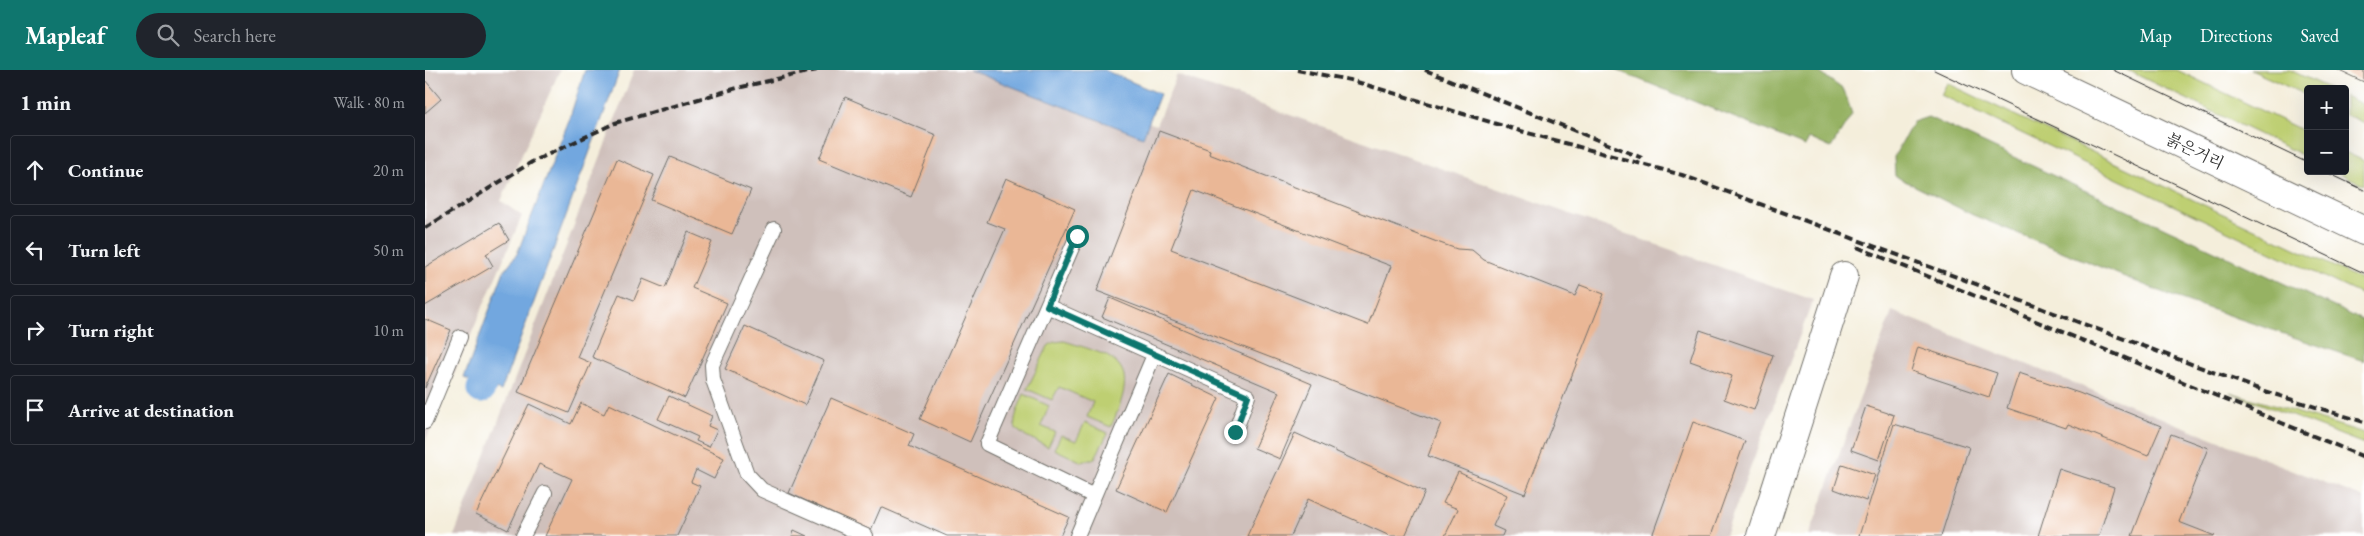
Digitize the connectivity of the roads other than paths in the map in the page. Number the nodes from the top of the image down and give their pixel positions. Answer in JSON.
{"nodes":[{"id":1,"x":2026,"y":70,"type":"edge"},
{"id":2,"x":774,"y":229,"type":"dead end"},
{"id":3,"x":2364,"y":231,"type":"edge"},
{"id":4,"x":1077,"y":236,"type":"dead end"},
{"id":5,"x":1844,"y":276,"type":"dead end"},
{"id":6,"x":1047,"y":306,"type":"junction"},
{"id":7,"x":460,"y":337,"type":"dead end"},
{"id":8,"x":1154,"y":355,"type":"junction"},
{"id":9,"x":425,"y":422,"type":"edge"},
{"id":10,"x":1235,"y":432,"type":"dead end"},
{"id":11,"x":545,"y":493,"type":"dead end"},
{"id":12,"x":1094,"y":496,"type":"junction"},
{"id":13,"x":523,"y":536,"type":"edge"},
{"id":14,"x":866,"y":536,"type":"edge"},
{"id":15,"x":1077,"y":536,"type":"edge"},
{"id":16,"x":1761,"y":536,"type":"edge"}],
"edges":[{"from":1,"to":3,"type":"main road","name":"붉은거리"},
{"from":2,"to":14,"type":"lane"},
{"from":4,"to":6,"type":"lane"},
{"from":5,"to":16,"type":"main road"},
{"from":6,"to":8,"type":"lane"},
{"from":6,"to":12,"type":"lane"},
{"from":7,"to":9,"type":"lane"},
{"from":8,"to":10,"type":"lane"},
{"from":8,"to":12,"type":"lane"},
{"from":11,"to":13,"type":"lane"},
{"from":12,"to":15,"type":"lane"}]}
